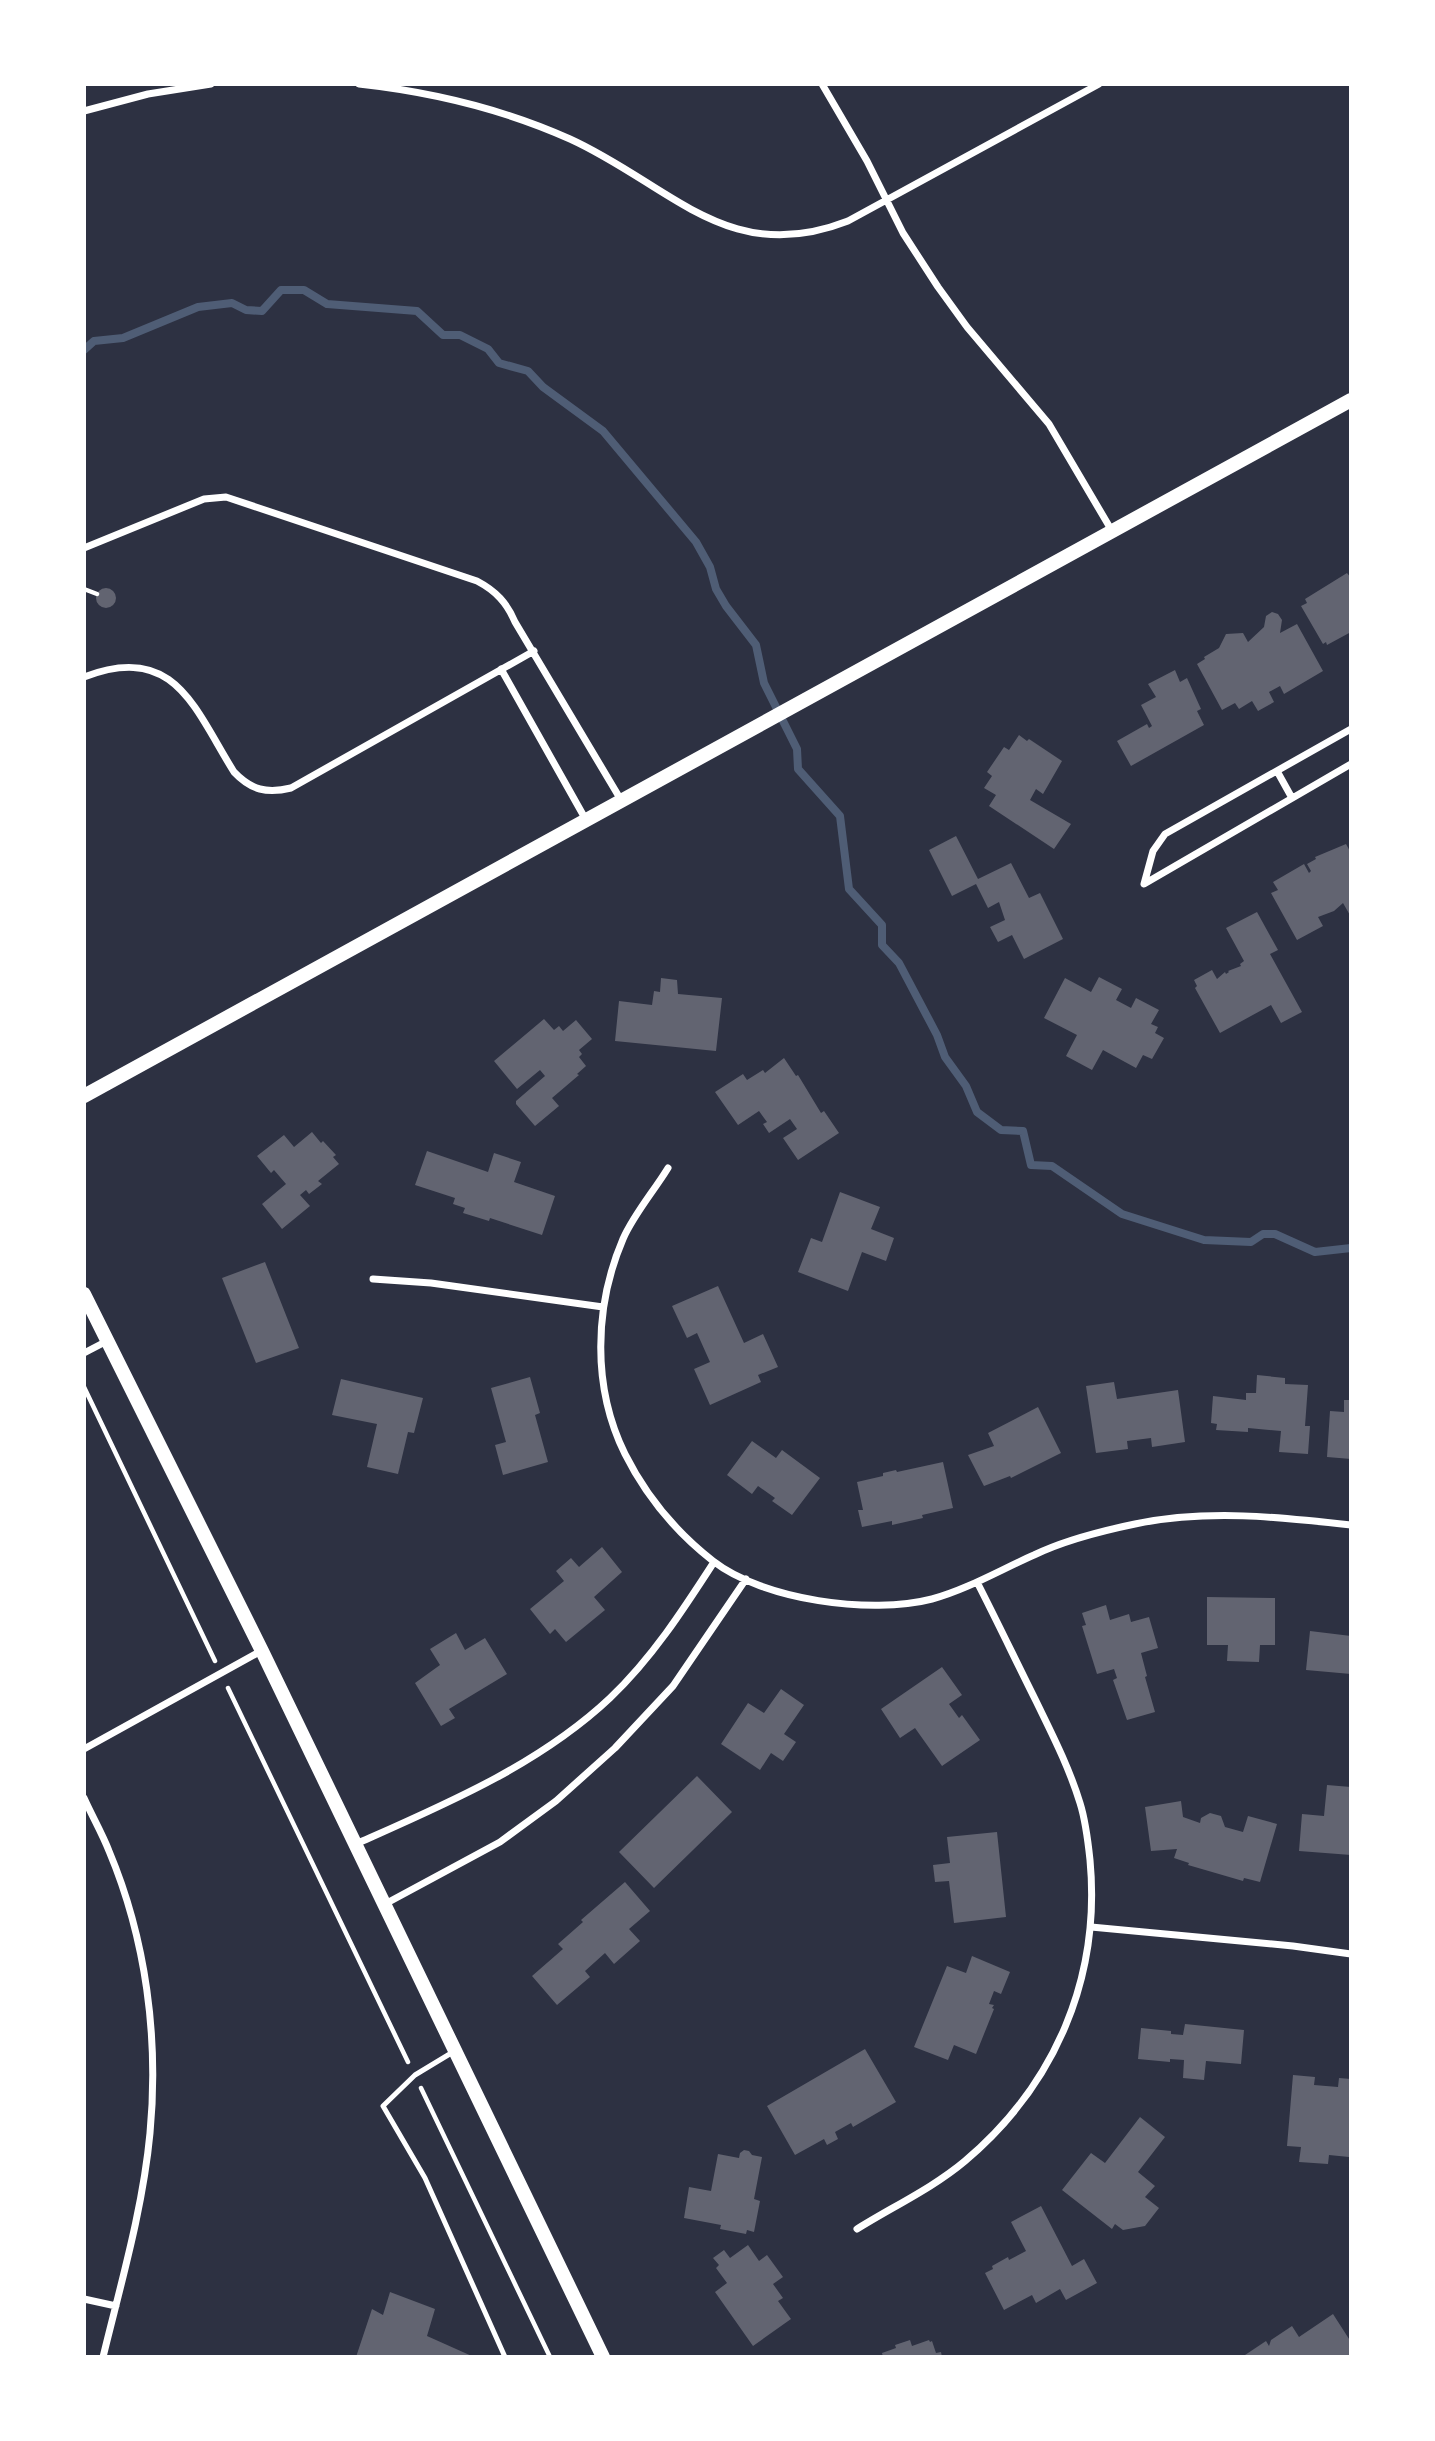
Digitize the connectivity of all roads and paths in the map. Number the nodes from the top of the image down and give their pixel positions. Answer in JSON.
{"nodes":[{"id":1,"x":211,"y":84,"type":"edge"},
{"id":2,"x":359,"y":84,"type":"edge"},
{"id":3,"x":822,"y":84,"type":"edge"},
{"id":4,"x":1099,"y":84,"type":"edge"},
{"id":5,"x":385,"y":85,"type":"edge"},
{"id":6,"x":84,"y":111,"type":"edge"},
{"id":7,"x":887,"y":200,"type":"junction"},
{"id":8,"x":1351,"y":400,"type":"edge"},
{"id":9,"x":1112,"y":532,"type":"junction"},
{"id":10,"x":84,"y":548,"type":"edge"},
{"id":11,"x":84,"y":589,"type":"edge"},
{"id":12,"x":97,"y":594,"type":"dead end"},
{"id":13,"x":534,"y":651,"type":"junction"},
{"id":14,"x":501,"y":669,"type":"junction"},
{"id":15,"x":84,"y":677,"type":"edge"},
{"id":16,"x":1351,"y":729,"type":"edge"},
{"id":17,"x":1351,"y":764,"type":"edge"},
{"id":18,"x":1277,"y":771,"type":"junction"},
{"id":19,"x":1292,"y":798,"type":"junction"},
{"id":20,"x":621,"y":801,"type":"junction"},
{"id":21,"x":586,"y":820,"type":"junction"},
{"id":22,"x":84,"y":1096,"type":"edge"},
{"id":23,"x":668,"y":1168,"type":"dead end"},
{"id":24,"x":373,"y":1279,"type":"dead end"},
{"id":25,"x":84,"y":1294,"type":"edge"},
{"id":26,"x":603,"y":1307,"type":"junction"},
{"id":27,"x":107,"y":1341,"type":"junction"},
{"id":28,"x":84,"y":1353,"type":"edge"},
{"id":29,"x":84,"y":1387,"type":"edge"},
{"id":30,"x":1351,"y":1525,"type":"edge"},
{"id":31,"x":714,"y":1562,"type":"junction"},
{"id":32,"x":746,"y":1579,"type":"junction"},
{"id":33,"x":977,"y":1581,"type":"junction"},
{"id":34,"x":262,"y":1651,"type":"junction"},
{"id":35,"x":221,"y":1673,"type":"junction"},
{"id":36,"x":84,"y":1749,"type":"edge"},
{"id":37,"x":84,"y":1798,"type":"edge"},
{"id":38,"x":356,"y":1844,"type":"junction"},
{"id":39,"x":385,"y":1904,"type":"junction"},
{"id":40,"x":1091,"y":1927,"type":"junction"},
{"id":41,"x":1351,"y":1954,"type":"edge"},
{"id":42,"x":456,"y":2050,"type":"junction"},
{"id":43,"x":415,"y":2075,"type":"junction"},
{"id":44,"x":857,"y":2229,"type":"dead end"},
{"id":45,"x":84,"y":2299,"type":"edge"},
{"id":46,"x":116,"y":2306,"type":"junction"},
{"id":47,"x":103,"y":2357,"type":"edge"},
{"id":48,"x":505,"y":2357,"type":"edge"},
{"id":49,"x":550,"y":2357,"type":"edge"},
{"id":50,"x":603,"y":2357,"type":"edge"}],
"edges":[{"from":1,"to":6,"type":"street"},
{"from":2,"to":5,"type":"street"},
{"from":3,"to":7,"type":"street"},
{"from":4,"to":7,"type":"street"},
{"from":5,"to":7,"type":"street"},
{"from":7,"to":9,"type":"street"},
{"from":8,"to":9,"type":"main road"},
{"from":9,"to":20,"type":"main road"},
{"from":10,"to":13,"type":"street"},
{"from":11,"to":12,"type":"path"},
{"from":13,"to":14,"type":"street"},
{"from":13,"to":20,"type":"street"},
{"from":14,"to":15,"type":"street"},
{"from":14,"to":21,"type":"street"},
{"from":16,"to":18,"type":"street"},
{"from":17,"to":19,"type":"street"},
{"from":18,"to":19,"type":"street"},
{"from":18,"to":19,"type":"street"},
{"from":20,"to":21,"type":"main road"},
{"from":21,"to":22,"type":"main road"},
{"from":23,"to":26,"type":"street"},
{"from":24,"to":26,"type":"street"},
{"from":25,"to":27,"type":"main road"},
{"from":26,"to":31,"type":"street"},
{"from":27,"to":28,"type":"street"},
{"from":27,"to":34,"type":"main road"},
{"from":29,"to":35,"type":"path"},
{"from":30,"to":33,"type":"street"},
{"from":31,"to":32,"type":"street"},
{"from":31,"to":38,"type":"street"},
{"from":32,"to":33,"type":"street"},
{"from":32,"to":39,"type":"street"},
{"from":33,"to":40,"type":"street"},
{"from":34,"to":35,"type":"street"},
{"from":34,"to":38,"type":"main road"},
{"from":35,"to":36,"type":"street"},
{"from":35,"to":43,"type":"path"},
{"from":37,"to":46,"type":"street"},
{"from":38,"to":39,"type":"main road"},
{"from":39,"to":42,"type":"main road"},
{"from":40,"to":41,"type":"street"},
{"from":40,"to":44,"type":"street"},
{"from":42,"to":43,"type":"lane"},
{"from":42,"to":50,"type":"main road"},
{"from":43,"to":48,"type":"lane"},
{"from":43,"to":49,"type":"path"},
{"from":45,"to":46,"type":"street"},
{"from":46,"to":47,"type":"street"}]}
